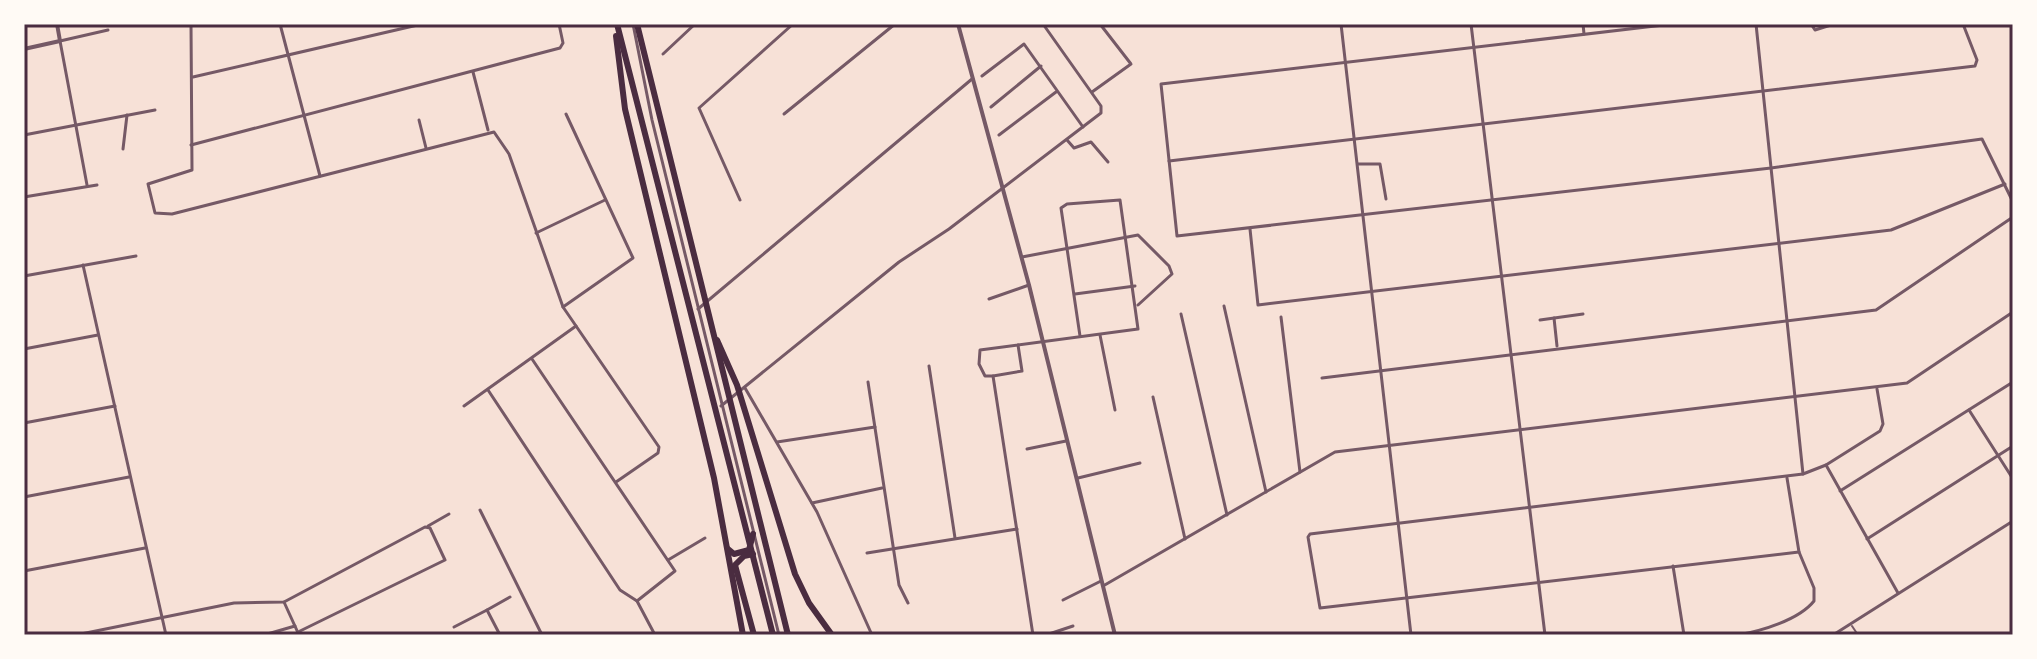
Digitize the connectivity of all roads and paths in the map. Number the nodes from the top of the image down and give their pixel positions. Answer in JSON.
{"nodes":[{"id":1,"x":57,"y":24,"type":"edge"},
{"id":2,"x":191,"y":24,"type":"edge"},
{"id":3,"x":280,"y":24,"type":"edge"},
{"id":4,"x":422,"y":24,"type":"edge"},
{"id":5,"x":559,"y":24,"type":"edge"},
{"id":6,"x":616,"y":24,"type":"edge"},
{"id":7,"x":635,"y":24,"type":"edge"},
{"id":8,"x":695,"y":24,"type":"edge"},
{"id":9,"x":793,"y":24,"type":"edge"},
{"id":10,"x":895,"y":24,"type":"edge"},
{"id":11,"x":958,"y":24,"type":"edge"},
{"id":12,"x":1043,"y":24,"type":"edge"},
{"id":13,"x":1100,"y":24,"type":"edge"},
{"id":14,"x":1341,"y":24,"type":"edge"},
{"id":15,"x":1471,"y":24,"type":"edge"},
{"id":16,"x":1583,"y":24,"type":"edge"},
{"id":17,"x":1672,"y":24,"type":"edge"},
{"id":18,"x":1756,"y":24,"type":"edge"},
{"id":19,"x":1811,"y":24,"type":"edge"},
{"id":20,"x":1834,"y":24,"type":"edge"},
{"id":21,"x":1963,"y":24,"type":"edge"},
{"id":22,"x":1662,"y":25,"type":"edge"},
{"id":23,"x":108,"y":30,"type":"dead end"},
{"id":24,"x":1584,"y":34,"type":"junction"},
{"id":25,"x":60,"y":41,"type":"junction"},
{"id":26,"x":1474,"y":48,"type":"junction"},
{"id":27,"x":24,"y":49,"type":"edge"},
{"id":28,"x":663,"y":54,"type":"dead end"},
{"id":29,"x":287,"y":57,"type":"junction"},
{"id":30,"x":1345,"y":62,"type":"junction"},
{"id":31,"x":1041,"y":66,"type":"junction"},
{"id":32,"x":473,"y":72,"type":"junction"},
{"id":33,"x":982,"y":76,"type":"dead end"},
{"id":34,"x":193,"y":77,"type":"junction"},
{"id":35,"x":972,"y":79,"type":"junction"},
{"id":36,"x":1763,"y":90,"type":"junction"},
{"id":37,"x":1056,"y":92,"type":"junction"},
{"id":38,"x":1092,"y":92,"type":"junction"},
{"id":39,"x":991,"y":107,"type":"dead end"},
{"id":40,"x":155,"y":110,"type":"dead end"},
{"id":41,"x":566,"y":114,"type":"dead end"},
{"id":42,"x":784,"y":114,"type":"dead end"},
{"id":43,"x":127,"y":115,"type":"junction"},
{"id":44,"x":303,"y":115,"type":"junction"},
{"id":45,"x":419,"y":120,"type":"dead end"},
{"id":46,"x":76,"y":125,"type":"junction"},
{"id":47,"x":1483,"y":125,"type":"junction"},
{"id":48,"x":1083,"y":127,"type":"junction"},
{"id":49,"x":488,"y":131,"type":"junction"},
{"id":50,"x":24,"y":135,"type":"edge"},
{"id":51,"x":999,"y":135,"type":"dead end"},
{"id":52,"x":1067,"y":139,"type":"junction"},
{"id":53,"x":1354,"y":139,"type":"junction"},
{"id":54,"x":191,"y":145,"type":"junction"},
{"id":55,"x":426,"y":148,"type":"junction"},
{"id":56,"x":123,"y":149,"type":"dead end"},
{"id":57,"x":1169,"y":161,"type":"junction"},
{"id":58,"x":1108,"y":162,"type":"dead end"},
{"id":59,"x":1358,"y":164,"type":"junction"},
{"id":60,"x":1771,"y":168,"type":"junction"},
{"id":61,"x":320,"y":176,"type":"junction"},
{"id":62,"x":2005,"y":184,"type":"junction"},
{"id":63,"x":87,"y":185,"type":"junction"},
{"id":64,"x":97,"y":185,"type":"dead end"},
{"id":65,"x":1004,"y":187,"type":"junction"},
{"id":66,"x":24,"y":197,"type":"edge"},
{"id":67,"x":1386,"y":199,"type":"dead end"},
{"id":68,"x":606,"y":200,"type":"junction"},
{"id":69,"x":740,"y":200,"type":"dead end"},
{"id":70,"x":1492,"y":200,"type":"junction"},
{"id":71,"x":2013,"y":202,"type":"edge"},
{"id":72,"x":1363,"y":214,"type":"junction"},
{"id":73,"x":2013,"y":217,"type":"edge"},
{"id":74,"x":1250,"y":228,"type":"junction"},
{"id":75,"x":536,"y":233,"type":"junction"},
{"id":76,"x":1128,"y":239,"type":"junction"},
{"id":77,"x":1779,"y":245,"type":"junction"},
{"id":78,"x":1066,"y":248,"type":"junction"},
{"id":79,"x":136,"y":256,"type":"dead end"},
{"id":80,"x":1022,"y":257,"type":"junction"},
{"id":81,"x":83,"y":265,"type":"junction"},
{"id":82,"x":24,"y":276,"type":"edge"},
{"id":83,"x":1502,"y":278,"type":"junction"},
{"id":84,"x":1029,"y":285,"type":"junction"},
{"id":85,"x":1135,"y":286,"type":"junction"},
{"id":86,"x":1372,"y":291,"type":"junction"},
{"id":87,"x":1074,"y":294,"type":"junction"},
{"id":88,"x":989,"y":299,"type":"dead end"},
{"id":89,"x":1138,"y":305,"type":"junction"},
{"id":90,"x":1224,"y":306,"type":"dead end"},
{"id":91,"x":563,"y":307,"type":"junction"},
{"id":92,"x":698,"y":309,"type":"junction"},
{"id":93,"x":2013,"y":312,"type":"edge"},
{"id":94,"x":1181,"y":314,"type":"dead end"},
{"id":95,"x":1583,"y":314,"type":"dead end"},
{"id":96,"x":1281,"y":317,"type":"dead end"},
{"id":97,"x":1554,"y":318,"type":"junction"},
{"id":98,"x":1540,"y":320,"type":"dead end"},
{"id":99,"x":1787,"y":320,"type":"junction"},
{"id":100,"x":576,"y":326,"type":"junction"},
{"id":101,"x":710,"y":326,"type":"junction"},
{"id":102,"x":1099,"y":334,"type":"junction"},
{"id":103,"x":98,"y":335,"type":"junction"},
{"id":104,"x":1080,"y":336,"type":"junction"},
{"id":105,"x":1043,"y":341,"type":"junction"},
{"id":106,"x":1018,"y":345,"type":"junction"},
{"id":107,"x":1558,"y":348,"type":"junction"},
{"id":108,"x":24,"y":349,"type":"edge"},
{"id":109,"x":1511,"y":354,"type":"junction"},
{"id":110,"x":532,"y":359,"type":"junction"},
{"id":111,"x":929,"y":366,"type":"dead end"},
{"id":112,"x":1381,"y":369,"type":"junction"},
{"id":113,"x":993,"y":376,"type":"junction"},
{"id":114,"x":1322,"y":378,"type":"dead end"},
{"id":115,"x":868,"y":382,"type":"dead end"},
{"id":116,"x":2013,"y":382,"type":"edge"},
{"id":117,"x":745,"y":388,"type":"junction"},
{"id":118,"x":1877,"y":389,"type":"junction"},
{"id":119,"x":488,"y":390,"type":"junction"},
{"id":120,"x":1153,"y":397,"type":"dead end"},
{"id":121,"x":1795,"y":397,"type":"junction"},
{"id":122,"x":115,"y":406,"type":"junction"},
{"id":123,"x":464,"y":406,"type":"dead end"},
{"id":124,"x":721,"y":406,"type":"junction"},
{"id":125,"x":1115,"y":410,"type":"dead end"},
{"id":126,"x":1969,"y":410,"type":"junction"},
{"id":127,"x":24,"y":423,"type":"edge"},
{"id":128,"x":875,"y":427,"type":"junction"},
{"id":129,"x":1520,"y":429,"type":"junction"},
{"id":130,"x":1067,"y":440,"type":"junction"},
{"id":131,"x":777,"y":442,"type":"junction"},
{"id":132,"x":1389,"y":444,"type":"junction"},
{"id":133,"x":2013,"y":446,"type":"edge"},
{"id":134,"x":1027,"y":449,"type":"dead end"},
{"id":135,"x":1998,"y":455,"type":"junction"},
{"id":136,"x":1140,"y":463,"type":"dead end"},
{"id":137,"x":1826,"y":465,"type":"junction"},
{"id":138,"x":1300,"y":472,"type":"junction"},
{"id":139,"x":1803,"y":474,"type":"junction"},
{"id":140,"x":129,"y":477,"type":"junction"},
{"id":141,"x":1076,"y":478,"type":"junction"},
{"id":142,"x":1787,"y":478,"type":"junction"},
{"id":143,"x":2013,"y":479,"type":"edge"},
{"id":144,"x":616,"y":482,"type":"junction"},
{"id":145,"x":883,"y":488,"type":"junction"},
{"id":146,"x":1840,"y":491,"type":"junction"},
{"id":147,"x":1266,"y":492,"type":"junction"},
{"id":148,"x":24,"y":497,"type":"edge"},
{"id":149,"x":812,"y":503,"type":"junction"},
{"id":150,"x":1530,"y":507,"type":"junction"},
{"id":151,"x":480,"y":510,"type":"dead end"},
{"id":152,"x":449,"y":514,"type":"dead end"},
{"id":153,"x":1227,"y":515,"type":"junction"},
{"id":154,"x":1398,"y":520,"type":"junction"},
{"id":155,"x":2013,"y":521,"type":"edge"},
{"id":156,"x":428,"y":526,"type":"junction"},
{"id":157,"x":1017,"y":529,"type":"junction"},
{"id":158,"x":753,"y":534,"type":"junction"},
{"id":159,"x":705,"y":538,"type":"dead end"},
{"id":160,"x":955,"y":538,"type":"junction"},
{"id":161,"x":1185,"y":539,"type":"junction"},
{"id":162,"x":1867,"y":539,"type":"junction"},
{"id":163,"x":145,"y":548,"type":"junction"},
{"id":164,"x":728,"y":549,"type":"junction"},
{"id":165,"x":893,"y":549,"type":"junction"},
{"id":166,"x":1799,"y":552,"type":"junction"},
{"id":167,"x":756,"y":553,"type":"junction"},
{"id":168,"x":867,"y":553,"type":"dead end"},
{"id":169,"x":668,"y":560,"type":"junction"},
{"id":170,"x":1673,"y":566,"type":"junction"},
{"id":171,"x":24,"y":571,"type":"edge"},
{"id":172,"x":736,"y":580,"type":"junction"},
{"id":173,"x":1102,"y":584,"type":"junction"},
{"id":174,"x":1539,"y":584,"type":"junction"},
{"id":175,"x":1898,"y":593,"type":"junction"},
{"id":176,"x":510,"y":597,"type":"dead end"},
{"id":177,"x":1407,"y":597,"type":"junction"},
{"id":178,"x":1063,"y":600,"type":"dead end"},
{"id":179,"x":637,"y":601,"type":"junction"},
{"id":180,"x":284,"y":602,"type":"junction"},
{"id":181,"x":908,"y":603,"type":"dead end"},
{"id":182,"x":487,"y":610,"type":"junction"},
{"id":183,"x":162,"y":617,"type":"junction"},
{"id":184,"x":1851,"y":624,"type":"junction"},
{"id":185,"x":296,"y":626,"type":"junction"},
{"id":186,"x":1073,"y":626,"type":"dead end"},
{"id":187,"x":454,"y":627,"type":"dead end"},
{"id":188,"x":1762,"y":633,"type":"edge"},
{"id":189,"x":299,"y":634,"type":"edge"},
{"id":190,"x":76,"y":635,"type":"edge"},
{"id":191,"x":166,"y":635,"type":"edge"},
{"id":192,"x":264,"y":635,"type":"edge"},
{"id":193,"x":500,"y":635,"type":"edge"},
{"id":194,"x":542,"y":635,"type":"edge"},
{"id":195,"x":655,"y":635,"type":"edge"},
{"id":196,"x":743,"y":635,"type":"edge"},
{"id":197,"x":754,"y":635,"type":"edge"},
{"id":198,"x":776,"y":635,"type":"edge"},
{"id":199,"x":788,"y":635,"type":"edge"},
{"id":200,"x":832,"y":635,"type":"edge"},
{"id":201,"x":872,"y":635,"type":"edge"},
{"id":202,"x":1033,"y":635,"type":"edge"},
{"id":203,"x":1046,"y":635,"type":"edge"},
{"id":204,"x":1115,"y":635,"type":"edge"},
{"id":205,"x":1411,"y":635,"type":"edge"},
{"id":206,"x":1545,"y":635,"type":"edge"},
{"id":207,"x":1684,"y":635,"type":"edge"},
{"id":208,"x":1738,"y":635,"type":"edge"},
{"id":209,"x":1833,"y":635,"type":"edge"},
{"id":210,"x":1858,"y":635,"type":"edge"}],
"edges":[{"from":1,"to":25,"type":"street"},
{"from":2,"to":34,"type":"street"},
{"from":3,"to":29,"type":"street"},
{"from":4,"to":29,"type":"street"},
{"from":5,"to":32,"type":"street"},
{"from":6,"to":164,"type":"highway"},
{"from":6,"to":198,"type":"highway"},
{"from":7,"to":92,"type":"street"},
{"from":7,"to":101,"type":"highway"},
{"from":8,"to":28,"type":"street"},
{"from":9,"to":69,"type":"street"},
{"from":10,"to":42,"type":"street"},
{"from":11,"to":35,"type":"street"},
{"from":12,"to":38,"type":"street"},
{"from":13,"to":38,"type":"street"},
{"from":14,"to":30,"type":"street"},
{"from":15,"to":26,"type":"street"},
{"from":16,"to":24,"type":"street"},
{"from":17,"to":22,"type":"street"},
{"from":18,"to":36,"type":"street"},
{"from":19,"to":20,"type":"street"},
{"from":21,"to":36,"type":"street"},
{"from":22,"to":24,"type":"street"},
{"from":23,"to":25,"type":"street"},
{"from":24,"to":26,"type":"street"},
{"from":25,"to":27,"type":"street"},
{"from":25,"to":46,"type":"street"},
{"from":26,"to":30,"type":"street"},
{"from":26,"to":47,"type":"street"},
{"from":29,"to":34,"type":"street"},
{"from":29,"to":44,"type":"street"},
{"from":30,"to":53,"type":"street"},
{"from":30,"to":57,"type":"street"},
{"from":31,"to":33,"type":"street"},
{"from":31,"to":37,"type":"street"},
{"from":31,"to":39,"type":"street"},
{"from":32,"to":44,"type":"street"},
{"from":32,"to":49,"type":"street"},
{"from":34,"to":54,"type":"street"},
{"from":35,"to":65,"type":"street"},
{"from":35,"to":92,"type":"street"},
{"from":36,"to":47,"type":"street"},
{"from":36,"to":60,"type":"street"},
{"from":37,"to":48,"type":"street"},
{"from":37,"to":51,"type":"street"},
{"from":38,"to":48,"type":"street"},
{"from":40,"to":43,"type":"street"},
{"from":41,"to":68,"type":"street"},
{"from":43,"to":46,"type":"street"},
{"from":43,"to":56,"type":"street"},
{"from":44,"to":54,"type":"street"},
{"from":44,"to":61,"type":"street"},
{"from":45,"to":55,"type":"street"},
{"from":46,"to":50,"type":"street"},
{"from":46,"to":63,"type":"street"},
{"from":47,"to":53,"type":"street"},
{"from":47,"to":70,"type":"street"},
{"from":48,"to":52,"type":"street"},
{"from":49,"to":55,"type":"street"},
{"from":49,"to":75,"type":"street"},
{"from":52,"to":58,"type":"street"},
{"from":52,"to":65,"type":"street"},
{"from":53,"to":57,"type":"street"},
{"from":53,"to":59,"type":"street"},
{"from":54,"to":61,"type":"street"},
{"from":55,"to":61,"type":"street"},
{"from":57,"to":74,"type":"street"},
{"from":59,"to":67,"type":"street"},
{"from":59,"to":72,"type":"street"},
{"from":60,"to":62,"type":"street"},
{"from":60,"to":70,"type":"street"},
{"from":60,"to":77,"type":"street"},
{"from":62,"to":71,"type":"street"},
{"from":62,"to":77,"type":"street"},
{"from":63,"to":64,"type":"street"},
{"from":63,"to":66,"type":"street"},
{"from":65,"to":80,"type":"street"},
{"from":65,"to":117,"type":"street"},
{"from":68,"to":75,"type":"street"},
{"from":68,"to":91,"type":"street"},
{"from":70,"to":72,"type":"street"},
{"from":70,"to":83,"type":"street"},
{"from":72,"to":74,"type":"street"},
{"from":72,"to":86,"type":"street"},
{"from":73,"to":99,"type":"street"},
{"from":74,"to":86,"type":"street"},
{"from":75,"to":91,"type":"street"},
{"from":76,"to":78,"type":"street"},
{"from":76,"to":78,"type":"street"},
{"from":76,"to":85,"type":"street"},
{"from":76,"to":89,"type":"street"},
{"from":77,"to":83,"type":"street"},
{"from":77,"to":99,"type":"street"},
{"from":78,"to":80,"type":"street"},
{"from":78,"to":87,"type":"street"},
{"from":79,"to":81,"type":"street"},
{"from":80,"to":84,"type":"street"},
{"from":81,"to":82,"type":"street"},
{"from":81,"to":103,"type":"street"},
{"from":83,"to":86,"type":"street"},
{"from":83,"to":109,"type":"street"},
{"from":84,"to":88,"type":"street"},
{"from":84,"to":105,"type":"street"},
{"from":85,"to":87,"type":"street"},
{"from":85,"to":89,"type":"street"},
{"from":86,"to":112,"type":"street"},
{"from":87,"to":104,"type":"street"},
{"from":89,"to":102,"type":"street"},
{"from":90,"to":147,"type":"street"},
{"from":91,"to":100,"type":"street"},
{"from":92,"to":124,"type":"street"},
{"from":93,"to":118,"type":"street"},
{"from":94,"to":153,"type":"street"},
{"from":95,"to":97,"type":"street"},
{"from":96,"to":138,"type":"street"},
{"from":97,"to":98,"type":"street"},
{"from":97,"to":107,"type":"street"},
{"from":99,"to":107,"type":"street"},
{"from":99,"to":121,"type":"street"},
{"from":100,"to":110,"type":"street"},
{"from":100,"to":144,"type":"street"},
{"from":101,"to":199,"type":"highway"},
{"from":101,"to":200,"type":"highway"},
{"from":102,"to":104,"type":"street"},
{"from":102,"to":125,"type":"street"},
{"from":103,"to":108,"type":"street"},
{"from":103,"to":122,"type":"street"},
{"from":104,"to":105,"type":"street"},
{"from":105,"to":106,"type":"street"},
{"from":105,"to":130,"type":"street"},
{"from":106,"to":113,"type":"street"},
{"from":106,"to":113,"type":"street"},
{"from":107,"to":109,"type":"street"},
{"from":109,"to":112,"type":"street"},
{"from":109,"to":129,"type":"street"},
{"from":110,"to":119,"type":"street"},
{"from":110,"to":144,"type":"street"},
{"from":111,"to":160,"type":"street"},
{"from":112,"to":114,"type":"street"},
{"from":112,"to":132,"type":"street"},
{"from":113,"to":157,"type":"street"},
{"from":115,"to":128,"type":"street"},
{"from":116,"to":126,"type":"street"},
{"from":117,"to":124,"type":"street"},
{"from":117,"to":131,"type":"street"},
{"from":118,"to":121,"type":"street"},
{"from":118,"to":137,"type":"street"},
{"from":119,"to":123,"type":"street"},
{"from":119,"to":179,"type":"street"},
{"from":120,"to":161,"type":"street"},
{"from":121,"to":129,"type":"street"},
{"from":121,"to":139,"type":"street"},
{"from":122,"to":127,"type":"street"},
{"from":122,"to":140,"type":"street"},
{"from":124,"to":158,"type":"street"},
{"from":126,"to":135,"type":"street"},
{"from":126,"to":146,"type":"street"},
{"from":128,"to":131,"type":"street"},
{"from":128,"to":145,"type":"street"},
{"from":129,"to":132,"type":"street"},
{"from":129,"to":150,"type":"street"},
{"from":130,"to":134,"type":"street"},
{"from":130,"to":141,"type":"street"},
{"from":131,"to":149,"type":"street"},
{"from":132,"to":138,"type":"street"},
{"from":132,"to":154,"type":"street"},
{"from":133,"to":135,"type":"street"},
{"from":135,"to":143,"type":"street"},
{"from":135,"to":162,"type":"street"},
{"from":136,"to":141,"type":"street"},
{"from":137,"to":139,"type":"street"},
{"from":137,"to":146,"type":"street"},
{"from":138,"to":147,"type":"street"},
{"from":139,"to":142,"type":"street"},
{"from":140,"to":148,"type":"street"},
{"from":140,"to":163,"type":"street"},
{"from":141,"to":173,"type":"street"},
{"from":142,"to":150,"type":"street"},
{"from":142,"to":166,"type":"street"},
{"from":144,"to":169,"type":"street"},
{"from":145,"to":149,"type":"street"},
{"from":145,"to":165,"type":"street"},
{"from":146,"to":162,"type":"street"},
{"from":147,"to":153,"type":"street"},
{"from":149,"to":201,"type":"street"},
{"from":150,"to":154,"type":"street"},
{"from":150,"to":174,"type":"street"},
{"from":151,"to":194,"type":"street"},
{"from":152,"to":156,"type":"street"},
{"from":153,"to":161,"type":"street"},
{"from":154,"to":177,"type":"street"},
{"from":154,"to":177,"type":"street"},
{"from":155,"to":175,"type":"street"},
{"from":156,"to":180,"type":"street"},
{"from":156,"to":189,"type":"street"},
{"from":157,"to":160,"type":"street"},
{"from":157,"to":202,"type":"street"},
{"from":158,"to":164,"type":"highway"},
{"from":158,"to":167,"type":"street"},
{"from":159,"to":169,"type":"street"},
{"from":160,"to":165,"type":"street"},
{"from":161,"to":173,"type":"street"},
{"from":162,"to":175,"type":"street"},
{"from":163,"to":171,"type":"street"},
{"from":163,"to":183,"type":"street"},
{"from":164,"to":172,"type":"highway"},
{"from":165,"to":168,"type":"street"},
{"from":165,"to":181,"type":"street"},
{"from":166,"to":170,"type":"street"},
{"from":166,"to":188,"type":"street"},
{"from":167,"to":172,"type":"highway"},
{"from":167,"to":198,"type":"street"},
{"from":169,"to":179,"type":"street"},
{"from":170,"to":174,"type":"street"},
{"from":170,"to":207,"type":"street"},
{"from":172,"to":196,"type":"highway"},
{"from":172,"to":197,"type":"highway"},
{"from":173,"to":178,"type":"street"},
{"from":173,"to":204,"type":"street"},
{"from":174,"to":177,"type":"street"},
{"from":174,"to":206,"type":"street"},
{"from":175,"to":184,"type":"street"},
{"from":176,"to":182,"type":"street"},
{"from":177,"to":205,"type":"street"},
{"from":179,"to":195,"type":"street"},
{"from":180,"to":183,"type":"street"},
{"from":180,"to":185,"type":"street"},
{"from":182,"to":187,"type":"street"},
{"from":182,"to":193,"type":"street"},
{"from":183,"to":190,"type":"street"},
{"from":183,"to":191,"type":"street"},
{"from":184,"to":209,"type":"street"},
{"from":184,"to":210,"type":"lane"},
{"from":185,"to":189,"type":"street"},
{"from":185,"to":192,"type":"street"},
{"from":186,"to":203,"type":"street"},
{"from":188,"to":208,"type":"street"}]}
